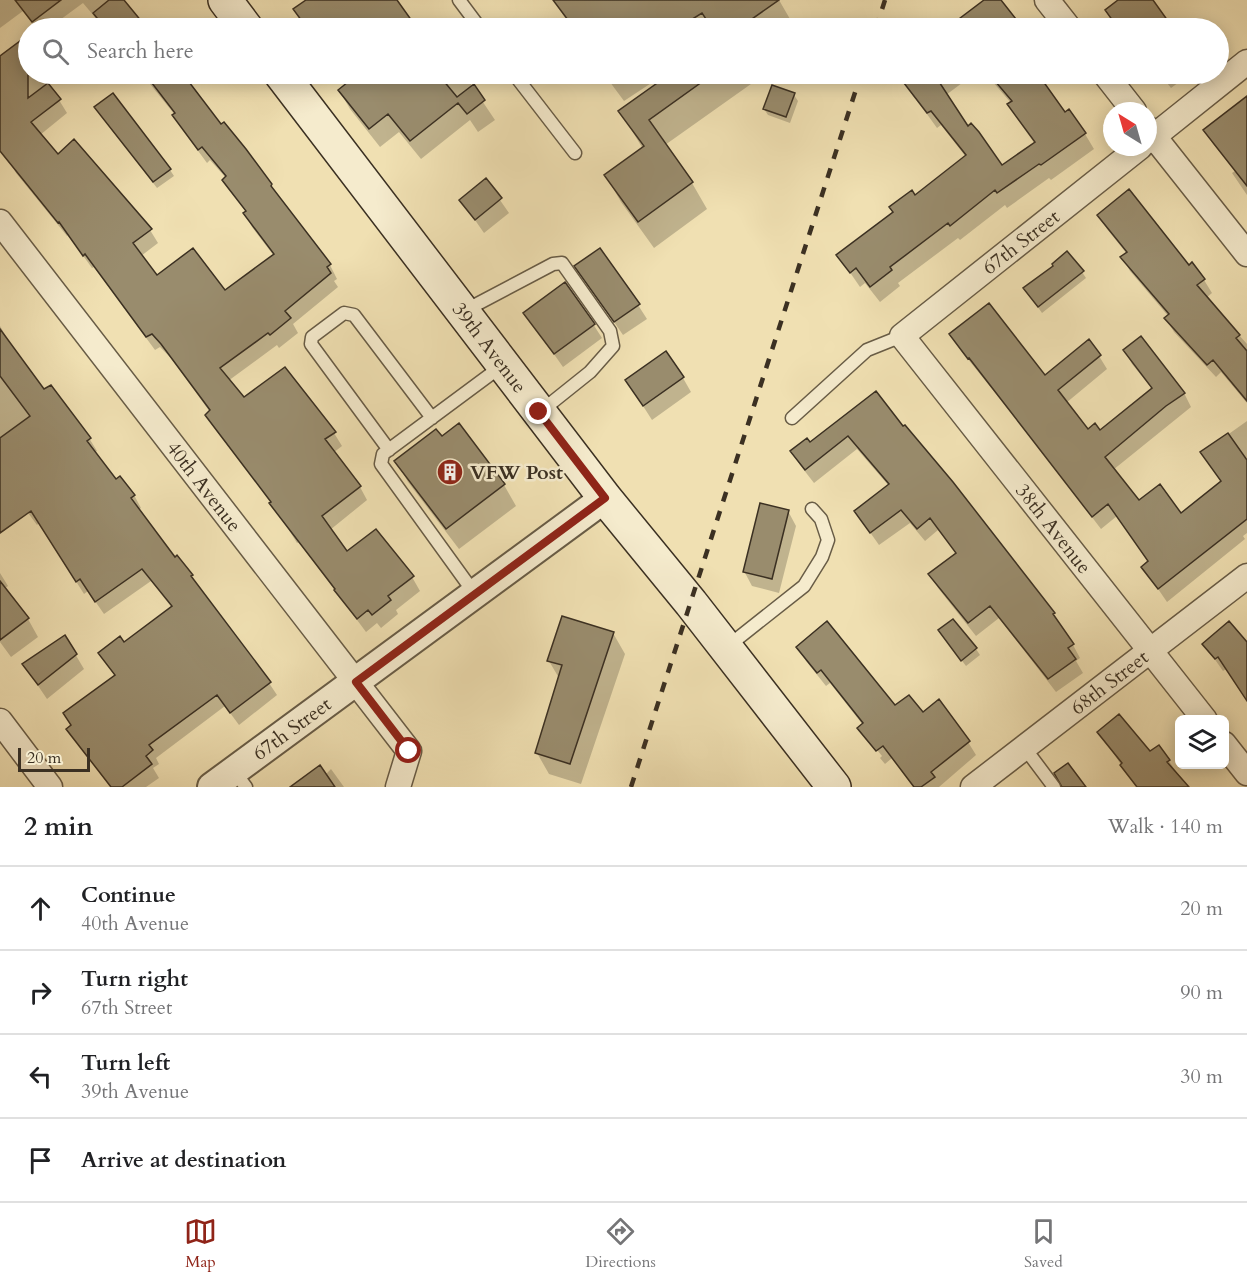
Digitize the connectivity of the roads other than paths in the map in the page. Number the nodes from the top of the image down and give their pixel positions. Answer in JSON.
{"nodes":[{"id":1,"x":225,"y":0,"type":"edge"},
{"id":2,"x":459,"y":0,"type":"edge"},
{"id":3,"x":1047,"y":0,"type":"edge"},
{"id":4,"x":238,"y":18,"type":"edge"},
{"id":5,"x":472,"y":18,"type":"edge"},
{"id":6,"x":1061,"y":18,"type":"edge"},
{"id":7,"x":1247,"y":62,"type":"edge"},
{"id":8,"x":1229,"y":76,"type":"edge"},
{"id":9,"x":289,"y":84,"type":"edge"},
{"id":10,"x":522,"y":84,"type":"edge"},
{"id":11,"x":1113,"y":84,"type":"edge"},
{"id":12,"x":1218,"y":84,"type":"edge"},
{"id":13,"x":1127,"y":102,"type":"edge"},
{"id":14,"x":1157,"y":130,"type":"edge"},
{"id":15,"x":1157,"y":150,"type":"edge"},
{"id":16,"x":575,"y":153,"type":"dead end"},
{"id":17,"x":1125,"y":156,"type":"edge"},
{"id":18,"x":0,"y":222,"type":"edge"},
{"id":19,"x":1247,"y":254,"type":"edge"},
{"id":20,"x":462,"y":312,"type":"junction"},
{"id":21,"x":902,"y":336,"type":"junction"},
{"id":22,"x":503,"y":365,"type":"junction"},
{"id":23,"x":539,"y":412,"type":"junction"},
{"id":24,"x":432,"y":417,"type":"junction"},
{"id":25,"x":792,"y":418,"type":"dead end"},
{"id":26,"x":389,"y":450,"type":"junction"},
{"id":27,"x":605,"y":498,"type":"junction"},
{"id":28,"x":812,"y":509,"type":"dead end"},
{"id":29,"x":1247,"y":576,"type":"edge"},
{"id":30,"x":475,"y":594,"type":"junction"},
{"id":31,"x":726,"y":648,"type":"junction"},
{"id":32,"x":1150,"y":651,"type":"junction"},
{"id":33,"x":356,"y":682,"type":"junction"},
{"id":34,"x":1201,"y":715,"type":"edge"},
{"id":35,"x":0,"y":721,"type":"edge"},
{"id":36,"x":1024,"y":747,"type":"junction"},
{"id":37,"x":1229,"y":750,"type":"edge"},
{"id":38,"x":1247,"y":773,"type":"edge"},
{"id":39,"x":230,"y":782,"type":"edge"},
{"id":40,"x":50,"y":787,"type":"edge"},
{"id":41,"x":398,"y":787,"type":"edge"},
{"id":42,"x":834,"y":787,"type":"edge"},
{"id":43,"x":973,"y":787,"type":"edge"},
{"id":44,"x":1054,"y":787,"type":"edge"}],
"edges":[{"from":1,"to":4,"type":"main road"},
{"from":2,"to":5,"type":"lane"},
{"from":3,"to":6,"type":"street"},
{"from":7,"to":8,"type":"street","name":"67th Street"},
{"from":9,"to":20,"type":"main road","name":"39th Avenue"},
{"from":10,"to":16,"type":"lane"},
{"from":11,"to":13,"type":"street"},
{"from":12,"to":14,"type":"street","name":"67th Street"},
{"from":15,"to":19,"type":"street"},
{"from":17,"to":21,"type":"street","name":"67th Street"},
{"from":18,"to":33,"type":"street","name":"40th Avenue"},
{"from":20,"to":22,"type":"main road","name":"39th Avenue"},
{"from":20,"to":23,"type":"lane"},
{"from":21,"to":25,"type":"lane"},
{"from":21,"to":32,"type":"street","name":"38th Avenue"},
{"from":22,"to":23,"type":"main road","name":"39th Avenue"},
{"from":22,"to":24,"type":"lane"},
{"from":23,"to":27,"type":"main road","name":"39th Avenue"},
{"from":24,"to":26,"type":"lane"},
{"from":24,"to":26,"type":"lane"},
{"from":26,"to":30,"type":"lane"},
{"from":27,"to":30,"type":"street","name":"67th Street"},
{"from":27,"to":31,"type":"main road","name":"39th Avenue"},
{"from":28,"to":31,"type":"lane"},
{"from":29,"to":32,"type":"street","name":"68th Street"},
{"from":30,"to":33,"type":"street","name":"67th Street"},
{"from":31,"to":42,"type":"main road","name":"39th Avenue"},
{"from":32,"to":34,"type":"street","name":"38th Avenue"},
{"from":32,"to":36,"type":"street","name":"68th Street"},
{"from":33,"to":39,"type":"street","name":"67th Street"},
{"from":33,"to":41,"type":"street","name":"40th Avenue"},
{"from":35,"to":40,"type":"street"},
{"from":36,"to":43,"type":"street","name":"68th Street"},
{"from":36,"to":44,"type":"lane"},
{"from":37,"to":38,"type":"street"}]}
